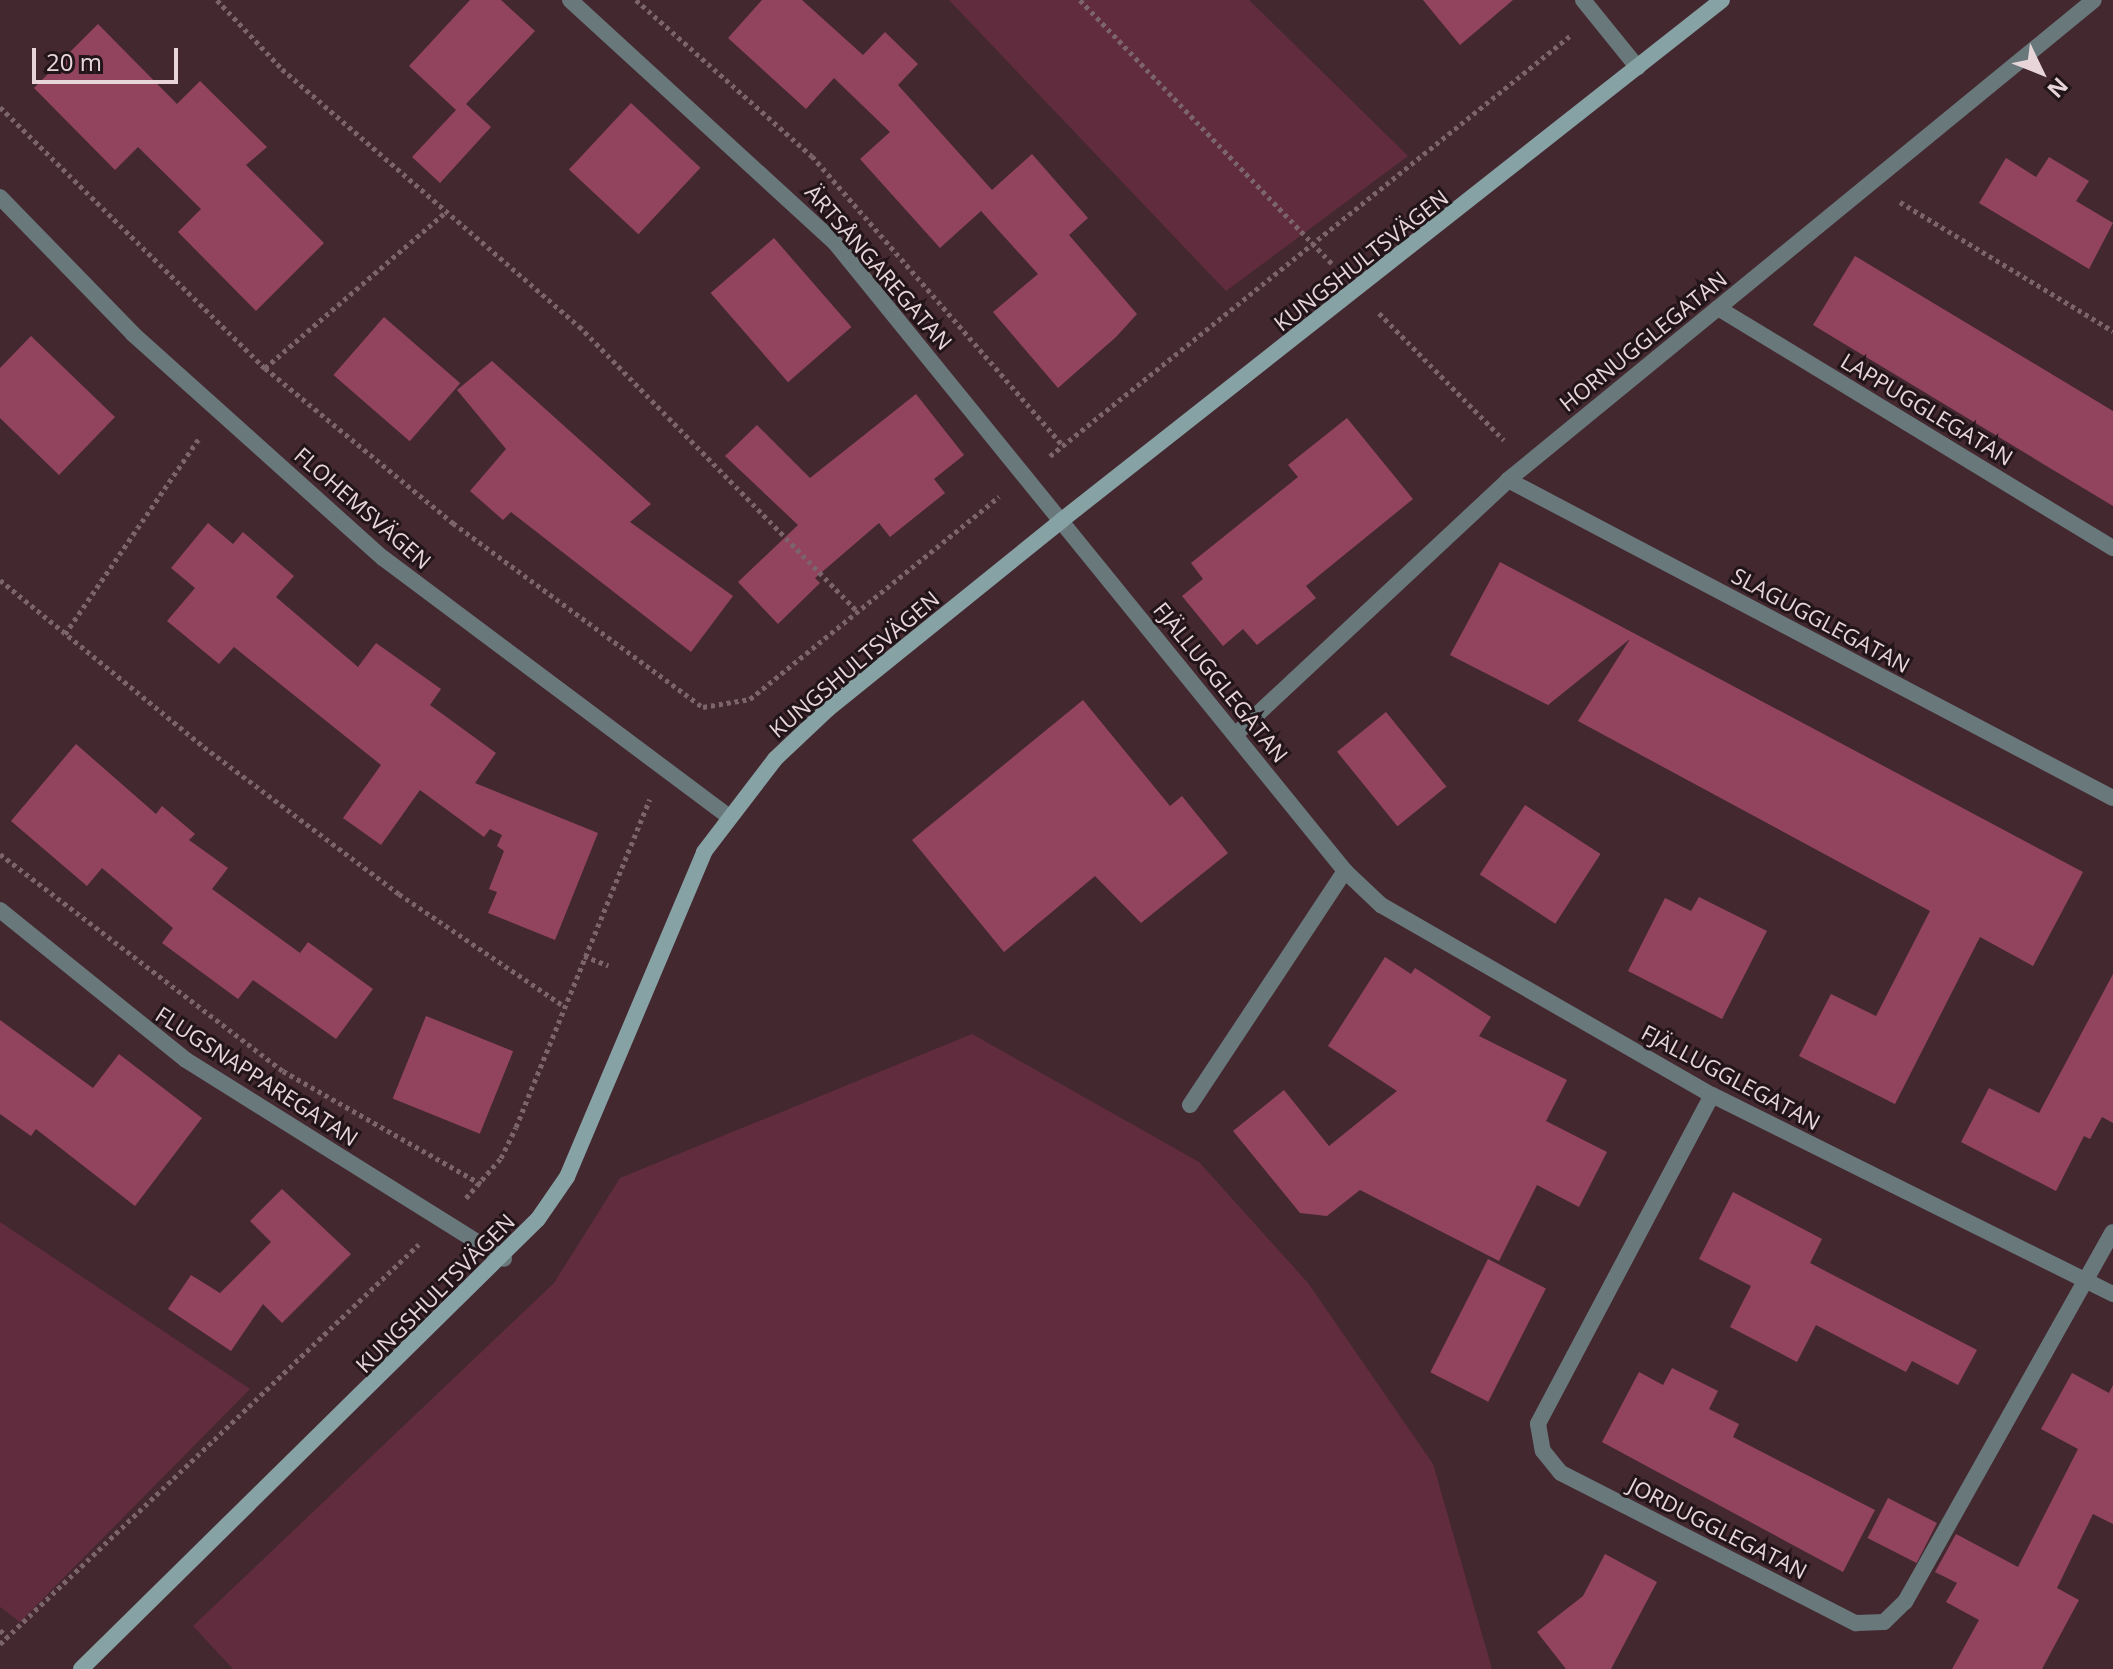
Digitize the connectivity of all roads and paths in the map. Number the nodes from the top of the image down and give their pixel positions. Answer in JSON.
{"nodes":[{"id":1,"x":217,"y":0,"type":"edge"},
{"id":2,"x":570,"y":0,"type":"edge"},
{"id":3,"x":1080,"y":0,"type":"edge"},
{"id":4,"x":1583,"y":0,"type":"edge"},
{"id":5,"x":1722,"y":0,"type":"edge"},
{"id":6,"x":2094,"y":0,"type":"edge"},
{"id":7,"x":1595,"y":15,"type":"junction"},
{"id":8,"x":1638,"y":68,"type":"junction"},
{"id":9,"x":0,"y":107,"type":"edge"},
{"id":10,"x":1872,"y":185,"type":"junction"},
{"id":11,"x":0,"y":197,"type":"edge"},
{"id":12,"x":446,"y":212,"type":"junction"},
{"id":13,"x":1312,"y":243,"type":"junction"},
{"id":14,"x":1358,"y":292,"type":"junction"},
{"id":15,"x":1718,"y":308,"type":"junction"},
{"id":16,"x":2113,"y":331,"type":"edge"},
{"id":17,"x":265,"y":368,"type":"junction"},
{"id":18,"x":218,"y":410,"type":"junction"},
{"id":19,"x":1528,"y":464,"type":"junction"},
{"id":20,"x":1026,"y":476,"type":"junction"},
{"id":21,"x":1508,"y":480,"type":"junction"},
{"id":22,"x":1062,"y":520,"type":"junction"},
{"id":23,"x":2113,"y":548,"type":"edge"},
{"id":24,"x":0,"y":580,"type":"edge"},
{"id":25,"x":856,"y":610,"type":"junction"},
{"id":26,"x":65,"y":634,"type":"junction"},
{"id":27,"x":1235,"y":735,"type":"junction"},
{"id":28,"x":668,"y":772,"type":"junction"},
{"id":29,"x":2113,"y":798,"type":"edge"},
{"id":30,"x":728,"y":816,"type":"junction"},
{"id":31,"x":0,"y":854,"type":"edge"},
{"id":32,"x":1345,"y":871,"type":"junction"},
{"id":33,"x":0,"y":910,"type":"edge"},
{"id":34,"x":584,"y":956,"type":"junction"},
{"id":35,"x":608,"y":965,"type":"dead end"},
{"id":36,"x":564,"y":1006,"type":"junction"},
{"id":37,"x":1712,"y":1095,"type":"junction"},
{"id":38,"x":1190,"y":1105,"type":"dead end"},
{"id":39,"x":481,"y":1184,"type":"junction"},
{"id":40,"x":444,"y":1221,"type":"junction"},
{"id":41,"x":2113,"y":1232,"type":"edge"},
{"id":42,"x":504,"y":1259,"type":"junction"},
{"id":43,"x":2084,"y":1279,"type":"junction"},
{"id":44,"x":2113,"y":1294,"type":"edge"},
{"id":45,"x":0,"y":1630,"type":"edge"},
{"id":46,"x":7,"y":1637,"type":"junction"},
{"id":47,"x":0,"y":1644,"type":"edge"},
{"id":48,"x":81,"y":1669,"type":"edge"}],
"edges":[{"from":1,"to":12,"type":"path"},
{"from":2,"to":20,"type":"street","name":"ÄRTSÅNGAREGATAN"},
{"from":3,"to":13,"type":"path"},
{"from":4,"to":7,"type":"street"},
{"from":5,"to":8,"type":"street","name":"KUNGSHULTSVÄGEN"},
{"from":6,"to":10,"type":"street","name":"HORNUGGLEGATAN"},
{"from":7,"to":8,"type":"street"},
{"from":7,"to":13,"type":"path"},
{"from":8,"to":14,"type":"street","name":"KUNGSHULTSVÄGEN"},
{"from":9,"to":17,"type":"path"},
{"from":10,"to":15,"type":"street","name":"HORNUGGLEGATAN"},
{"from":10,"to":16,"type":"path"},
{"from":11,"to":18,"type":"street","name":"FLOHEMSVÄGEN"},
{"from":12,"to":17,"type":"path"},
{"from":12,"to":25,"type":"path"},
{"from":13,"to":14,"type":"path"},
{"from":13,"to":20,"type":"path"},
{"from":14,"to":19,"type":"path"},
{"from":14,"to":22,"type":"street","name":"KUNGSHULTSVÄGEN"},
{"from":15,"to":19,"type":"street","name":"HORNUGGLEGATAN"},
{"from":15,"to":23,"type":"street","name":"LAPPUGGLEGATAN"},
{"from":17,"to":25,"type":"path"},
{"from":18,"to":26,"type":"path"},
{"from":18,"to":28,"type":"street","name":"FLOHEMSVÄGEN"},
{"from":19,"to":21,"type":"street","name":"HORNUGGLEGATAN"},
{"from":20,"to":22,"type":"street","name":"ÄRTSÅNGAREGATAN"},
{"from":20,"to":25,"type":"path"},
{"from":21,"to":27,"type":"street","name":"HORNUGGLEGATAN"},
{"from":21,"to":29,"type":"street","name":"SLAGUGGLEGATAN"},
{"from":22,"to":27,"type":"street","name":"FJÄLLUGGLEGATAN"},
{"from":22,"to":30,"type":"street","name":"KUNGSHULTSVÄGEN"},
{"from":24,"to":26,"type":"path"},
{"from":26,"to":36,"type":"path"},
{"from":27,"to":32,"type":"street","name":"FJÄLLUGGLEGATAN"},
{"from":28,"to":30,"type":"street","name":"FLOHEMSVÄGEN"},
{"from":28,"to":34,"type":"path"},
{"from":30,"to":42,"type":"street","name":"KUNGSHULTSVÄGEN"},
{"from":31,"to":39,"type":"path"},
{"from":32,"to":37,"type":"street","name":"FJÄLLUGGLEGATAN"},
{"from":32,"to":38,"type":"street"},
{"from":33,"to":40,"type":"street","name":"FLUGSNAPPAREGATAN"},
{"from":34,"to":35,"type":"path"},
{"from":34,"to":36,"type":"path"},
{"from":36,"to":39,"type":"path"},
{"from":37,"to":43,"type":"street","name":"FJÄLLUGGLEGATAN"},
{"from":37,"to":43,"type":"street","name":"JORDUGGLEGATAN"},
{"from":39,"to":40,"type":"path"},
{"from":40,"to":42,"type":"street","name":"FLUGSNAPPAREGATAN"},
{"from":40,"to":46,"type":"path"},
{"from":41,"to":43,"type":"street","name":"JORDUGGLEGATAN"},
{"from":42,"to":48,"type":"street","name":"KUNGSHULTSVÄGEN"},
{"from":43,"to":44,"type":"street","name":"FJÄLLUGGLEGATAN"},
{"from":45,"to":46,"type":"path"},
{"from":46,"to":47,"type":"path"}]}
